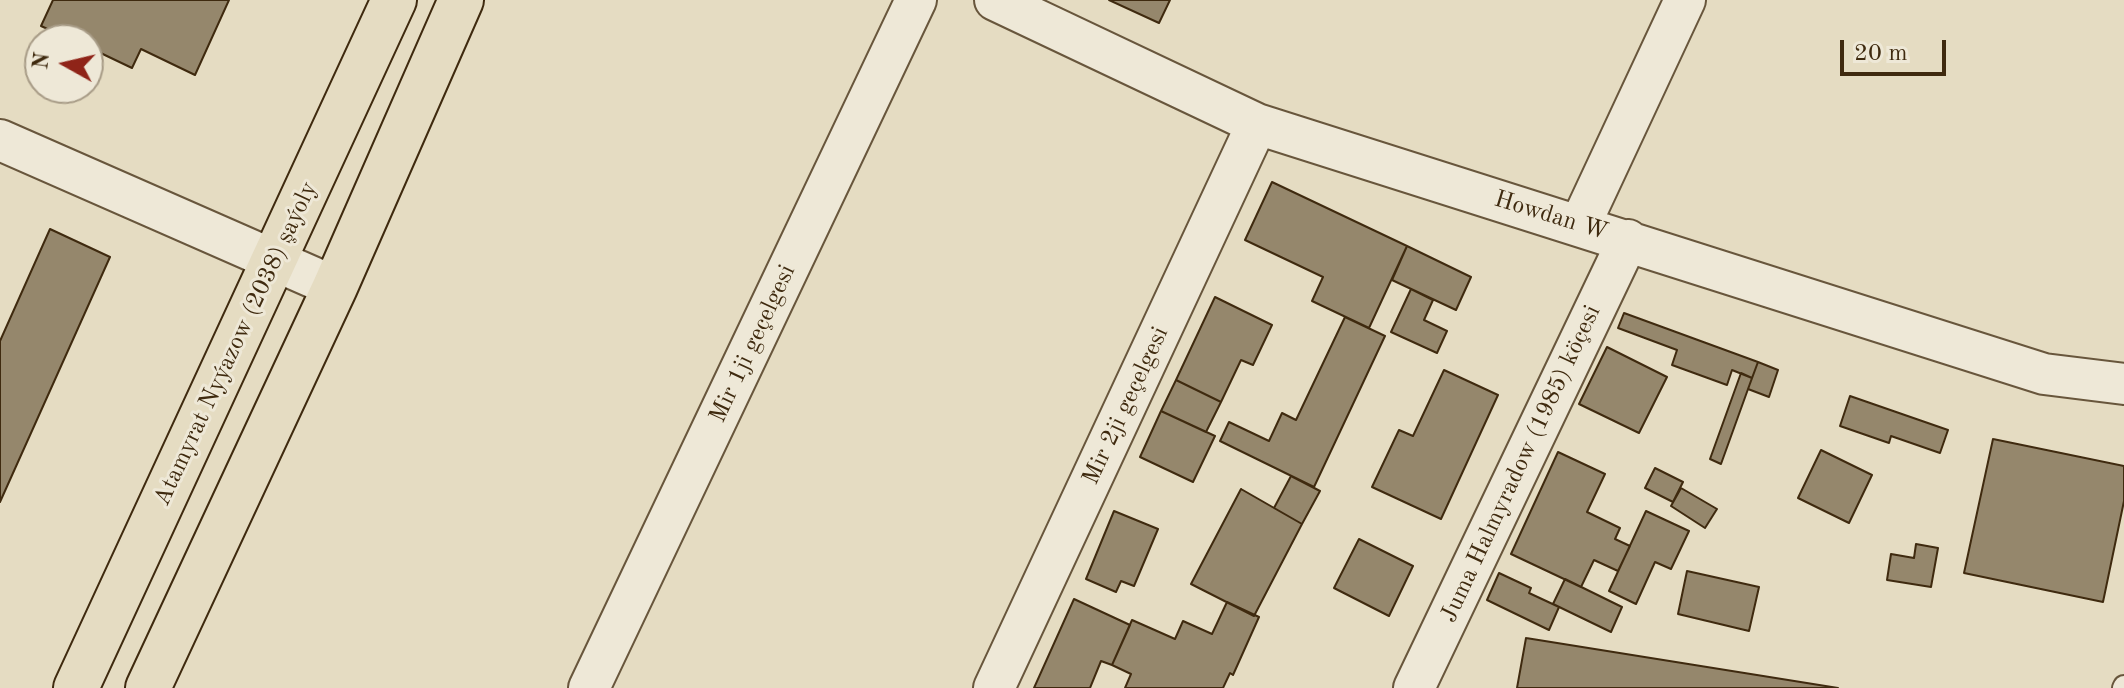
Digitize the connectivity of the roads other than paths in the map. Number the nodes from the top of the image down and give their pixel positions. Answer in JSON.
{"nodes":[{"id":1,"x":394,"y":0,"type":"edge"},
{"id":2,"x":461,"y":0,"type":"edge"},
{"id":3,"x":916,"y":0,"type":"edge"},
{"id":4,"x":995,"y":0,"type":"edge"},
{"id":5,"x":1685,"y":0,"type":"edge"},
{"id":6,"x":1257,"y":124,"type":"junction"},
{"id":7,"x":0,"y":140,"type":"edge"},
{"id":8,"x":1580,"y":225,"type":"junction"},
{"id":9,"x":1628,"y":240,"type":"junction"},
{"id":10,"x":275,"y":261,"type":"junction"},
{"id":11,"x":335,"y":287,"type":"junction"},
{"id":12,"x":2124,"y":384,"type":"edge"},
{"id":13,"x":76,"y":688,"type":"edge"},
{"id":14,"x":148,"y":688,"type":"edge"},
{"id":15,"x":589,"y":688,"type":"edge"},
{"id":16,"x":994,"y":688,"type":"edge"},
{"id":17,"x":1414,"y":688,"type":"edge"}],
"edges":[{"from":1,"to":10,"type":"main road","name":"Atamyrat Nyýazow (2038) şaýoly"},
{"from":2,"to":11,"type":"main road"},
{"from":3,"to":15,"type":"street","name":"Mir 1ji geçelgesi"},
{"from":4,"to":6,"type":"street","name":"Howdan W"},
{"from":5,"to":8,"type":"street"},
{"from":6,"to":8,"type":"street","name":"Howdan W"},
{"from":6,"to":16,"type":"street","name":"Mir 2ji geçelgesi"},
{"from":7,"to":10,"type":"street"},
{"from":8,"to":9,"type":"street","name":"Howdan W"},
{"from":9,"to":12,"type":"street","name":"Howdan W"},
{"from":9,"to":17,"type":"street","name":"Juma Halmyradow (1985) köçesi"},
{"from":10,"to":11,"type":"street"},
{"from":10,"to":13,"type":"main road","name":"Atamyrat Nyýazow (2038) şaýoly"},
{"from":11,"to":14,"type":"main road"}]}
